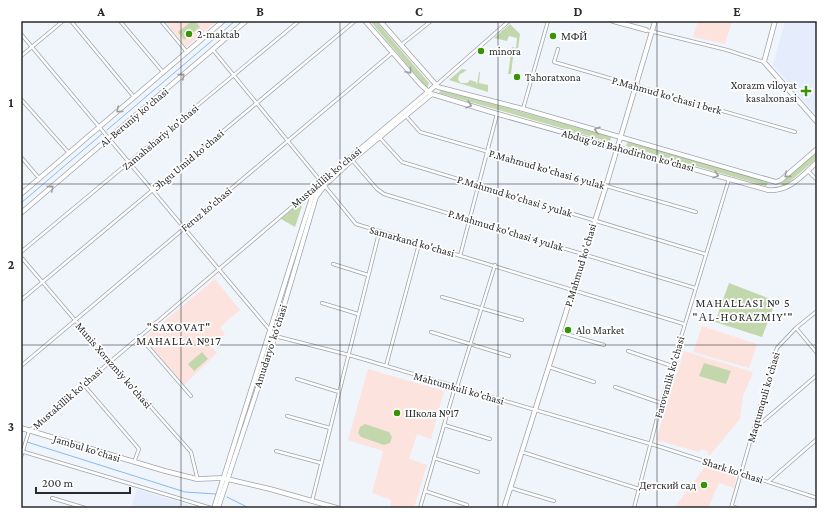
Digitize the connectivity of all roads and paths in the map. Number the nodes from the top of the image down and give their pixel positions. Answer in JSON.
{"nodes":[{"id":1,"x":63,"y":21,"type":"edge"},
{"id":2,"x":71,"y":21,"type":"edge"},
{"id":3,"x":120,"y":21,"type":"edge"},
{"id":4,"x":161,"y":21,"type":"edge"},
{"id":5,"x":223,"y":21,"type":"edge"},
{"id":6,"x":246,"y":21,"type":"edge"},
{"id":7,"x":299,"y":21,"type":"edge"},
{"id":8,"x":355,"y":21,"type":"edge"},
{"id":9,"x":365,"y":21,"type":"edge"},
{"id":10,"x":380,"y":21,"type":"edge"},
{"id":11,"x":431,"y":21,"type":"edge"},
{"id":12,"x":508,"y":21,"type":"edge"},
{"id":13,"x":548,"y":21,"type":"edge"},
{"id":14,"x":613,"y":21,"type":"edge"},
{"id":15,"x":655,"y":21,"type":"edge"},
{"id":16,"x":775,"y":21,"type":"edge"},
{"id":17,"x":646,"y":30,"type":"joint"},
{"id":18,"x":652,"y":31,"type":"junction"},
{"id":19,"x":21,"y":34,"type":"edge"},
{"id":20,"x":401,"y":45,"type":"junction"},
{"id":21,"x":32,"y":47,"type":"junction"},
{"id":22,"x":558,"y":49,"type":"dead end"},
{"id":23,"x":213,"y":50,"type":"junction"},
{"id":24,"x":187,"y":52,"type":"junction"},
{"id":25,"x":393,"y":52,"type":"junction"},
{"id":26,"x":21,"y":56,"type":"edge"},
{"id":27,"x":764,"y":62,"type":"junction"},
{"id":28,"x":163,"y":72,"type":"junction"},
{"id":29,"x":234,"y":76,"type":"junction"},
{"id":30,"x":435,"y":86,"type":"junction"},
{"id":31,"x":635,"y":86,"type":"junction"},
{"id":32,"x":430,"y":93,"type":"junction"},
{"id":33,"x":134,"y":97,"type":"junction"},
{"id":34,"x":21,"y":99,"type":"edge"},
{"id":35,"x":256,"y":103,"type":"junction"},
{"id":36,"x":523,"y":109,"type":"junction"},
{"id":37,"x":497,"y":114,"type":"junction"},
{"id":38,"x":406,"y":116,"type":"junction"},
{"id":39,"x":817,"y":122,"type":"edge"},
{"id":40,"x":99,"y":127,"type":"junction"},
{"id":41,"x":795,"y":132,"type":"dead end"},
{"id":42,"x":620,"y":136,"type":"junction"},
{"id":43,"x":109,"y":138,"type":"junction"},
{"id":44,"x":380,"y":138,"type":"junction"},
{"id":45,"x":287,"y":140,"type":"junction"},
{"id":46,"x":617,"y":147,"type":"junction"},
{"id":47,"x":817,"y":149,"type":"edge"},
{"id":48,"x":487,"y":152,"type":"junction"},
{"id":49,"x":69,"y":153,"type":"junction"},
{"id":50,"x":21,"y":157,"type":"edge"},
{"id":51,"x":352,"y":160,"type":"junction"},
{"id":52,"x":129,"y":162,"type":"junction"},
{"id":53,"x":817,"y":162,"type":"edge"},
{"id":54,"x":808,"y":170,"type":"junction"},
{"id":55,"x":39,"y":178,"type":"junction"},
{"id":56,"x":729,"y":178,"type":"junction"},
{"id":57,"x":817,"y":180,"type":"edge"},
{"id":58,"x":322,"y":181,"type":"junction"},
{"id":59,"x":776,"y":182,"type":"junction"},
{"id":60,"x":325,"y":185,"type":"junction"},
{"id":61,"x":478,"y":185,"type":"junction"},
{"id":62,"x":606,"y":186,"type":"junction"},
{"id":63,"x":152,"y":190,"type":"junction"},
{"id":64,"x":776,"y":190,"type":"junction"},
{"id":65,"x":21,"y":194,"type":"edge"},
{"id":66,"x":696,"y":212,"type":"dead end"},
{"id":67,"x":21,"y":213,"type":"edge"},
{"id":68,"x":469,"y":220,"type":"junction"},
{"id":69,"x":594,"y":220,"type":"junction"},
{"id":70,"x":183,"y":228,"type":"junction"},
{"id":71,"x":379,"y":233,"type":"junction"},
{"id":72,"x":419,"y":244,"type":"junction"},
{"id":73,"x":21,"y":252,"type":"edge"},
{"id":74,"x":584,"y":254,"type":"junction"},
{"id":75,"x":705,"y":254,"type":"junction"},
{"id":76,"x":460,"y":256,"type":"junction"},
{"id":77,"x":21,"y":257,"type":"edge"},
{"id":78,"x":333,"y":264,"type":"dead end"},
{"id":79,"x":495,"y":266,"type":"junction"},
{"id":80,"x":217,"y":269,"type":"junction"},
{"id":81,"x":368,"y":275,"type":"junction"},
{"id":82,"x":42,"y":282,"type":"junction"},
{"id":83,"x":695,"y":288,"type":"junction"},
{"id":84,"x":572,"y":290,"type":"junction"},
{"id":85,"x":442,"y":296,"type":"dead end"},
{"id":86,"x":21,"y":300,"type":"edge"},
{"id":87,"x":322,"y":303,"type":"dead end"},
{"id":88,"x":483,"y":308,"type":"junction"},
{"id":89,"x":817,"y":311,"type":"edge"},
{"id":90,"x":358,"y":314,"type":"junction"},
{"id":91,"x":74,"y":320,"type":"junction"},
{"id":92,"x":522,"y":320,"type":"dead end"},
{"id":93,"x":684,"y":324,"type":"junction"},
{"id":94,"x":796,"y":328,"type":"junction"},
{"id":95,"x":270,"y":332,"type":"junction"},
{"id":96,"x":431,"y":332,"type":"dead end"},
{"id":97,"x":559,"y":332,"type":"junction"},
{"id":98,"x":139,"y":336,"type":"junction"},
{"id":99,"x":275,"y":336,"type":"junction"},
{"id":100,"x":471,"y":345,"type":"junction"},
{"id":101,"x":604,"y":346,"type":"dead end"},
{"id":102,"x":628,"y":351,"type":"dead end"},
{"id":103,"x":817,"y":353,"type":"edge"},
{"id":104,"x":349,"y":355,"type":"junction"},
{"id":105,"x":509,"y":356,"type":"dead end"},
{"id":106,"x":110,"y":361,"type":"junction"},
{"id":107,"x":21,"y":366,"type":"edge"},
{"id":108,"x":386,"y":366,"type":"junction"},
{"id":109,"x":672,"y":366,"type":"junction"},
{"id":110,"x":548,"y":367,"type":"junction"},
{"id":111,"x":817,"y":375,"type":"edge"},
{"id":112,"x":297,"y":379,"type":"dead end"},
{"id":113,"x":594,"y":382,"type":"dead end"},
{"id":114,"x":83,"y":384,"type":"junction"},
{"id":115,"x":456,"y":387,"type":"junction"},
{"id":116,"x":615,"y":387,"type":"dead end"},
{"id":117,"x":339,"y":392,"type":"junction"},
{"id":118,"x":191,"y":396,"type":"dead end"},
{"id":119,"x":661,"y":402,"type":"junction"},
{"id":120,"x":536,"y":410,"type":"junction"},
{"id":121,"x":287,"y":416,"type":"dead end"},
{"id":122,"x":444,"y":425,"type":"junction"},
{"id":123,"x":21,"y":428,"type":"edge"},
{"id":124,"x":330,"y":428,"type":"junction"},
{"id":125,"x":754,"y":429,"type":"junction"},
{"id":126,"x":29,"y":430,"type":"junction"},
{"id":127,"x":490,"y":439,"type":"dead end"},
{"id":128,"x":817,"y":439,"type":"edge"},
{"id":129,"x":650,"y":444,"type":"junction"},
{"id":130,"x":22,"y":451,"type":"edge"},
{"id":131,"x":276,"y":451,"type":"dead end"},
{"id":132,"x":522,"y":452,"type":"junction"},
{"id":133,"x":21,"y":457,"type":"edge"},
{"id":134,"x":434,"y":458,"type":"junction"},
{"id":135,"x":134,"y":462,"type":"junction"},
{"id":136,"x":321,"y":463,"type":"junction"},
{"id":137,"x":478,"y":472,"type":"dead end"},
{"id":138,"x":742,"y":473,"type":"junction"},
{"id":139,"x":197,"y":477,"type":"dead end"},
{"id":140,"x":225,"y":479,"type":"junction"},
{"id":141,"x":769,"y":482,"type":"junction"},
{"id":142,"x":511,"y":488,"type":"junction"},
{"id":143,"x":639,"y":489,"type":"junction"},
{"id":144,"x":425,"y":491,"type":"junction"},
{"id":145,"x":52,"y":498,"type":"dead end"},
{"id":146,"x":817,"y":498,"type":"edge"},
{"id":147,"x":312,"y":501,"type":"junction"},
{"id":148,"x":554,"y":502,"type":"dead end"},
{"id":149,"x":67,"y":503,"type":"junction"},
{"id":150,"x":467,"y":505,"type":"dead end"},
{"id":151,"x":732,"y":507,"type":"edge"},
{"id":152,"x":65,"y":508,"type":"edge"},
{"id":153,"x":85,"y":508,"type":"edge"},
{"id":154,"x":210,"y":508,"type":"edge"},
{"id":155,"x":214,"y":508,"type":"edge"},
{"id":156,"x":218,"y":508,"type":"edge"},
{"id":157,"x":337,"y":508,"type":"edge"},
{"id":158,"x":420,"y":508,"type":"edge"},
{"id":159,"x":504,"y":508,"type":"edge"},
{"id":160,"x":634,"y":508,"type":"edge"},
{"id":161,"x":737,"y":508,"type":"edge"}],
"edges":[{"from":1,"to":21,"type":"street"},
{"from":2,"to":33,"type":"street"},
{"from":3,"to":28,"type":"street"},
{"from":4,"to":24,"type":"street"},
{"from":5,"to":24,"type":"street","name":"Al-Beruniy ko’chasi"},
{"from":6,"to":23,"type":"street","name":"Al-Beruniy ko’chasi"},
{"from":7,"to":29,"type":"street","name":"Zamahshariy ko'chasi"},
{"from":8,"to":35,"type":"street","name":"Эhgu Umid ko’chasi"},
{"from":9,"to":25,"type":"street"},
{"from":10,"to":20,"type":"street"},
{"from":11,"to":20,"type":"street"},
{"from":12,"to":30,"type":"street"},
{"from":13,"to":36,"type":"street"},
{"from":14,"to":17,"type":"street"},
{"from":15,"to":18,"type":"street","name":"P.Mahmud ko'chasi"},
{"from":16,"to":27,"type":"street"},
{"from":17,"to":18,"type":"street"},
{"from":18,"to":27,"type":"street"},
{"from":18,"to":31,"type":"street","name":"P.Mahmud ko'chasi"},
{"from":19,"to":21,"type":"street"},
{"from":20,"to":30,"type":"street"},
{"from":21,"to":26,"type":"street"},
{"from":21,"to":40,"type":"street"},
{"from":22,"to":31,"type":"street","name":"P.Mahmud ko'chasi 1 berk"},
{"from":23,"to":29,"type":"street","name":"Samarkand ko'chasi"},
{"from":43,"to":23,"type":"street","name":"Al-Beruniy ko’chasi","one_way":true},
{"from":24,"to":28,"type":"street","name":"Al-Beruniy ko’chasi"},
{"from":25,"to":32,"type":"street","one_way":true},
{"from":25,"to":45,"type":"street","name":"Feruz ko'chasi"},
{"from":27,"to":39,"type":"street"},
{"from":28,"to":33,"type":"street","name":"Al-Beruniy ko’chasi"},
{"from":29,"to":35,"type":"street","name":"Samarkand ko'chasi"},
{"from":29,"to":52,"type":"street","name":"Zamahshariy ko'chasi"},
{"from":30,"to":32,"type":"street"},
{"from":30,"to":36,"type":"street","name":"Abdug’ozi Bahodirhon ko’chasi"},
{"from":31,"to":41,"type":"street","name":"P.Mahmud ko'chasi 1 berk"},
{"from":31,"to":42,"type":"street","name":"P.Mahmud ko'chasi"},
{"from":32,"to":37,"type":"street","name":"Abdug’ozi Bahodirhon ko’chasi","one_way":true},
{"from":32,"to":38,"type":"street","name":"Mustakillik ko'chasi"},
{"from":32,"to":58,"type":"street","name":"Mustakillik ko'chasi"},
{"from":33,"to":40,"type":"street","name":"Al-Beruniy ko’chasi","one_way":true},
{"from":34,"to":49,"type":"street"},
{"from":35,"to":45,"type":"street","name":"Samarkand ko'chasi"},
{"from":35,"to":63,"type":"street","name":"Эhgu Umid ko’chasi"},
{"from":42,"to":36,"type":"street","name":"Abdug’ozi Bahodirhon ko’chasi","one_way":true},
{"from":37,"to":46,"type":"street","name":"Abdug’ozi Bahodirhon ko’chasi"},
{"from":37,"to":48,"type":"street"},
{"from":38,"to":44,"type":"street","name":"Mustakillik ko'chasi"},
{"from":38,"to":48,"type":"street","name":"P.Mahmud ko'chasi 6 yulak"},
{"from":40,"to":43,"type":"street"},
{"from":40,"to":49,"type":"street","name":"Al-Beruniy ko’chasi"},
{"from":42,"to":46,"type":"street","name":"P.Mahmud ko'chasi"},
{"from":42,"to":59,"type":"street","name":"Abdug’ozi Bahodirhon ko’chasi"},
{"from":43,"to":52,"type":"street"},
{"from":67,"to":43,"type":"street","name":"Al-Beruniy ko’chasi","one_way":true},
{"from":44,"to":51,"type":"street","name":"Mustakillik ko'chasi"},
{"from":44,"to":61,"type":"street","name":"P.Mahmud ko'chasi 5 yulak"},
{"from":45,"to":58,"type":"street","name":"Samarkand ko'chasi"},
{"from":45,"to":70,"type":"street","name":"Feruz ko'chasi"},
{"from":46,"to":56,"type":"street","name":"Abdug’ozi Bahodirhon ko’chasi","one_way":true},
{"from":46,"to":62,"type":"street","name":"P.Mahmud ko'chasi"},
{"from":47,"to":59,"type":"street","one_way":true},
{"from":48,"to":61,"type":"street"},
{"from":48,"to":62,"type":"street","name":"P.Mahmud ko'chasi 6 yulak"},
{"from":49,"to":55,"type":"street","name":"Al-Beruniy ko’chasi"},
{"from":50,"to":55,"type":"street"},
{"from":51,"to":60,"type":"street","name":"Mustakillik ko'chasi"},
{"from":51,"to":68,"type":"street","name":"P.Mahmud ko'chasi 4 yulak"},
{"from":52,"to":63,"type":"street"},
{"from":52,"to":73,"type":"street","name":"Zamahshariy ko'chasi"},
{"from":53,"to":54,"type":"street"},
{"from":54,"to":57,"type":"street"},
{"from":54,"to":64,"type":"street"},
{"from":55,"to":65,"type":"street","name":"Al-Beruniy ko’chasi"},
{"from":56,"to":64,"type":"street","name":"Abdug’ozi Bahodirhon ko’chasi"},
{"from":56,"to":75,"type":"street","name":"Farovanlik ko'chasi"},
{"from":58,"to":60,"type":"street","name":"Samarkand ko'chasi"},
{"from":58,"to":80,"type":"street","name":"Mustakillik ko'chasi"},
{"from":58,"to":95,"type":"street","name":"Amudaryo' ko'chasi"},
{"from":59,"to":64,"type":"street"},
{"from":60,"to":71,"type":"street","name":"Samarkand ko'chasi"},
{"from":60,"to":99,"type":"street","name":"Amudaryo' ko'chasi"},
{"from":61,"to":68,"type":"street"},
{"from":61,"to":69,"type":"street","name":"P.Mahmud ko'chasi 5 yulak"},
{"from":62,"to":66,"type":"street","name":"P.Mahmud ko'chasi 6 yulak"},
{"from":62,"to":69,"type":"street","name":"P.Mahmud ko'chasi"},
{"from":63,"to":70,"type":"street"},
{"from":63,"to":82,"type":"street","name":"Эhgu Umid ko’chasi"},
{"from":68,"to":74,"type":"street","name":"P.Mahmud ko'chasi 4 yulak"},
{"from":68,"to":76,"type":"street"},
{"from":69,"to":74,"type":"street","name":"P.Mahmud ko'chasi"},
{"from":69,"to":75,"type":"street","name":"P.Mahmud ko'chasi 5 yulak"},
{"from":70,"to":80,"type":"street"},
{"from":70,"to":91,"type":"street","name":"Feruz ko'chasi"},
{"from":71,"to":72,"type":"street","name":"Samarkand ko'chasi"},
{"from":71,"to":81,"type":"street"},
{"from":72,"to":76,"type":"street","name":"Samarkand ko'chasi"},
{"from":72,"to":108,"type":"street"},
{"from":74,"to":83,"type":"street","name":"P.Mahmud ko'chasi 4 yulak"},
{"from":74,"to":84,"type":"street","name":"P.Mahmud ko'chasi"},
{"from":75,"to":83,"type":"street","name":"Farovanlik ko'chasi"},
{"from":76,"to":79,"type":"street","name":"Samarkand ko'chasi"},
{"from":77,"to":82,"type":"street","name":"Munis Xorazmiy ko'chasi"},
{"from":78,"to":81,"type":"street"},
{"from":79,"to":84,"type":"street","name":"Samarkand ko'chasi"},
{"from":79,"to":88,"type":"street"},
{"from":80,"to":95,"type":"street"},
{"from":80,"to":98,"type":"street","name":"Mustakillik ko'chasi"},
{"from":81,"to":90,"type":"street"},
{"from":82,"to":86,"type":"street","name":"Эhgu Umid ko’chasi"},
{"from":82,"to":91,"type":"street","name":"Munis Xorazmiy ko'chasi"},
{"from":83,"to":93,"type":"street","name":"Farovanlik ko'chasi"},
{"from":84,"to":93,"type":"street","name":"Samarkand ko'chasi"},
{"from":84,"to":97,"type":"street","name":"P.Mahmud ko'chasi"},
{"from":85,"to":88,"type":"street"},
{"from":87,"to":90,"type":"street"},
{"from":88,"to":92,"type":"street"},
{"from":88,"to":100,"type":"street"},
{"from":89,"to":94,"type":"street","name":"Maqtumquli ko'chasi"},
{"from":90,"to":104,"type":"street"},
{"from":91,"to":106,"type":"street","name":"Munis Xorazmiy ko'chasi"},
{"from":91,"to":107,"type":"street","name":"Feruz ko'chasi"},
{"from":93,"to":109,"type":"street","name":"Farovanlik ko'chasi"},
{"from":94,"to":103,"type":"street"},
{"from":94,"to":125,"type":"street","name":"Maqtumquli ko'chasi"},
{"from":95,"to":99,"type":"street","name":"Mahtumkuli ko'chasi"},
{"from":95,"to":140,"type":"street","name":"Amudaryo' ko'chasi"},
{"from":96,"to":100,"type":"street"},
{"from":97,"to":101,"type":"street"},
{"from":97,"to":110,"type":"street","name":"P.Mahmud ko'chasi"},
{"from":98,"to":106,"type":"street","name":"Mustakillik ko'chasi"},
{"from":98,"to":118,"type":"street"},
{"from":99,"to":104,"type":"street","name":"Mahtumkuli ko'chasi"},
{"from":99,"to":140,"type":"street","name":"Amudaryo' ko'chasi"},
{"from":100,"to":105,"type":"street"},
{"from":100,"to":115,"type":"street"},
{"from":102,"to":109,"type":"street"},
{"from":104,"to":108,"type":"street","name":"Mahtumkuli ko'chasi"},
{"from":104,"to":117,"type":"street"},
{"from":106,"to":114,"type":"street","name":"Mustakillik ko'chasi"},
{"from":106,"to":139,"type":"street","name":"Munis Xorazmiy ko'chasi"},
{"from":108,"to":115,"type":"street","name":"Mahtumkuli ko'chasi"},
{"from":109,"to":119,"type":"street","name":"Farovanlik ko'chasi"},
{"from":110,"to":113,"type":"street"},
{"from":110,"to":120,"type":"street","name":"P.Mahmud ko'chasi"},
{"from":111,"to":125,"type":"street"},
{"from":112,"to":117,"type":"street"},
{"from":114,"to":126,"type":"street","name":"Mustakillik ko'chasi"},
{"from":114,"to":135,"type":"street"},
{"from":115,"to":120,"type":"street","name":"Mahtumkuli ko'chasi"},
{"from":115,"to":122,"type":"street"},
{"from":116,"to":119,"type":"street"},
{"from":117,"to":124,"type":"street"},
{"from":119,"to":129,"type":"street","name":"Farovanlik ko'chasi"},
{"from":120,"to":129,"type":"street","name":"Mahtumkuli ko'chasi"},
{"from":120,"to":132,"type":"street","name":"P.Mahmud ko'chasi"},
{"from":121,"to":124,"type":"street"},
{"from":122,"to":127,"type":"street"},
{"from":122,"to":134,"type":"street"},
{"from":123,"to":126,"type":"street","name":"Jambul ko'chasi"},
{"from":124,"to":136,"type":"street"},
{"from":125,"to":138,"type":"street","name":"Maqtumquli ko'chasi"},
{"from":126,"to":130,"type":"street","name":"Mustakillik ko'chasi"},
{"from":126,"to":135,"type":"street","name":"Jambul ko'chasi"},
{"from":128,"to":141,"type":"street"},
{"from":129,"to":138,"type":"street","name":"Shark ko'chasi"},
{"from":129,"to":143,"type":"street","name":"Farovanlik ko'chasi"},
{"from":130,"to":133,"type":"street","name":"Mustakillik ko'chasi"},
{"from":130,"to":154,"type":"street","name":"Jambul ko'chasi"},
{"from":131,"to":136,"type":"street"},
{"from":132,"to":142,"type":"street","name":"P.Mahmud ko'chasi"},
{"from":132,"to":143,"type":"street"},
{"from":134,"to":137,"type":"street"},
{"from":134,"to":144,"type":"street"},
{"from":135,"to":140,"type":"street","name":"Jambul ko'chasi"},
{"from":136,"to":147,"type":"street"},
{"from":138,"to":141,"type":"street","name":"Shark ko'chasi"},
{"from":138,"to":151,"type":"street","name":"Maqtumquli ko'chasi"},
{"from":140,"to":147,"type":"street"},
{"from":140,"to":155,"type":"street","name":"Amudaryo' ko'chasi"},
{"from":140,"to":156,"type":"street","name":"Amudaryo' ko'chasi"},
{"from":141,"to":146,"type":"street","name":"Shark ko'chasi"},
{"from":142,"to":148,"type":"street"},
{"from":142,"to":159,"type":"street","name":"P.Mahmud ko'chasi"},
{"from":143,"to":160,"type":"street","name":"Farovanlik ko'chasi"},
{"from":144,"to":150,"type":"street"},
{"from":144,"to":158,"type":"street"},
{"from":145,"to":149,"type":"street"},
{"from":147,"to":157,"type":"street"},
{"from":149,"to":152,"type":"street"},
{"from":149,"to":153,"type":"street"},
{"from":151,"to":161,"type":"street"}]}
